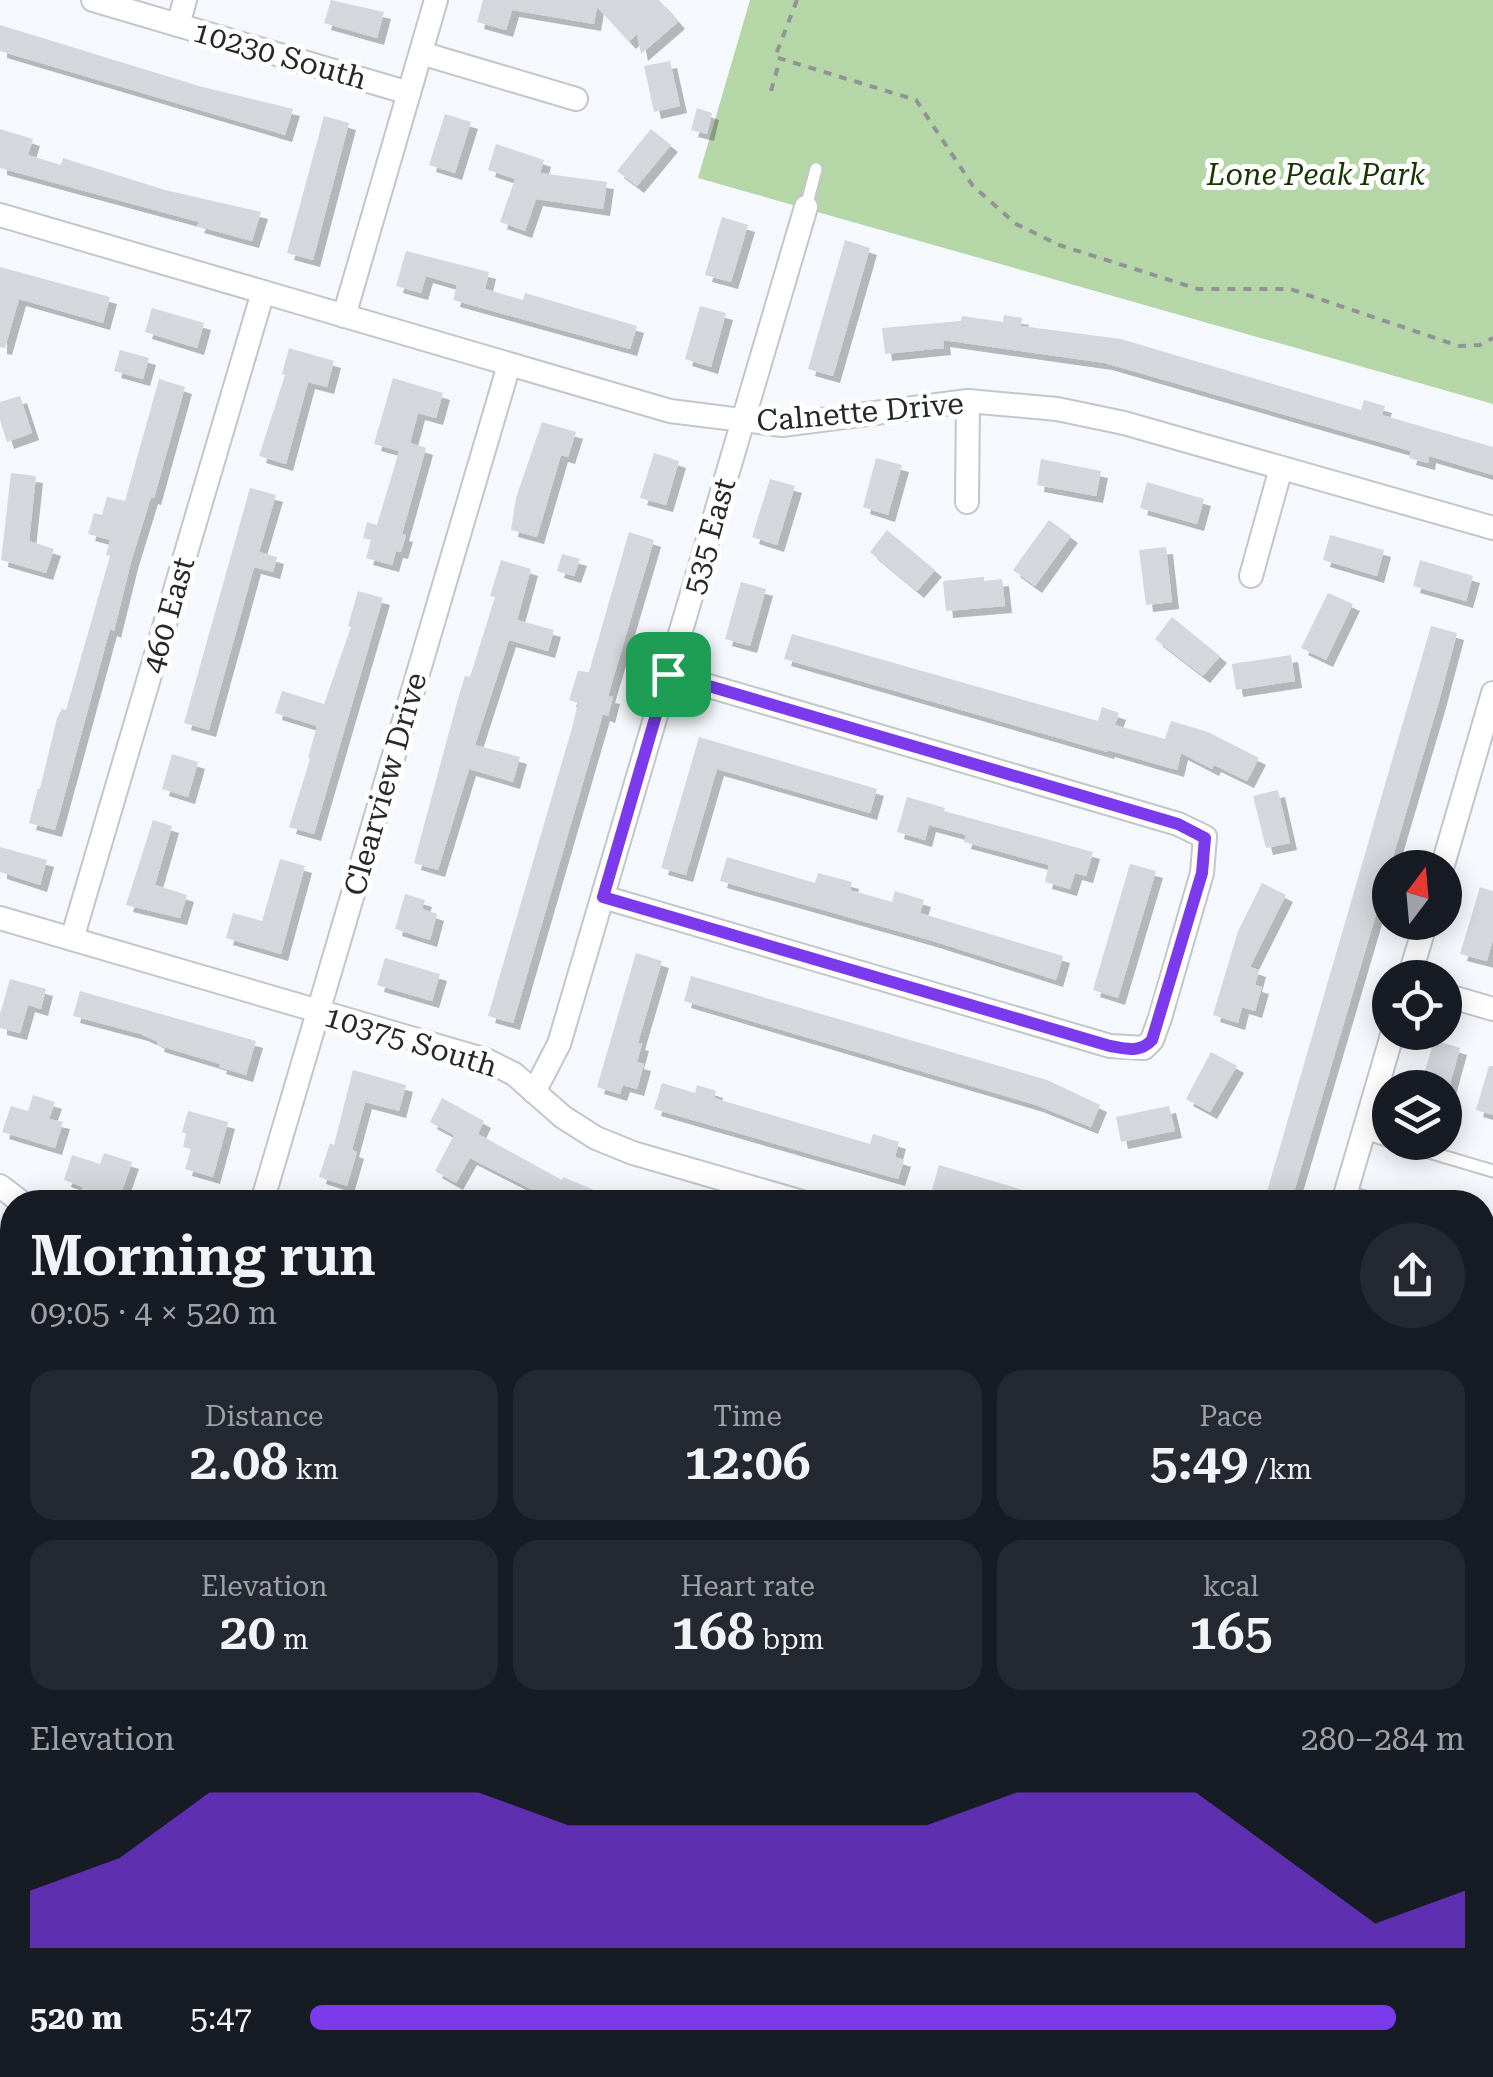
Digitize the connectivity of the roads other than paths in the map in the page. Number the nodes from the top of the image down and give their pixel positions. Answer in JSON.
{"nodes":[{"id":1,"x":93,"y":0,"type":"edge"},
{"id":2,"x":185,"y":0,"type":"edge"},
{"id":3,"x":436,"y":0,"type":"edge"},
{"id":4,"x":178,"y":25,"type":"junction"},
{"id":5,"x":421,"y":53,"type":"junction"},
{"id":6,"x":409,"y":93,"type":"junction"},
{"id":7,"x":576,"y":99,"type":"dead end"},
{"id":8,"x":816,"y":170,"type":"dead end"},
{"id":9,"x":806,"y":207,"type":"joint"},
{"id":10,"x":0,"y":215,"type":"edge"},
{"id":11,"x":263,"y":292,"type":"junction"},
{"id":12,"x":344,"y":316,"type":"junction"},
{"id":13,"x":509,"y":365,"type":"junction"},
{"id":14,"x":968,"y":401,"type":"junction"},
{"id":15,"x":742,"y":422,"type":"junction"},
{"id":16,"x":1282,"y":468,"type":"junction"},
{"id":17,"x":967,"y":502,"type":"dead end"},
{"id":18,"x":1493,"y":528,"type":"edge"},
{"id":19,"x":1251,"y":576,"type":"dead end"},
{"id":20,"x":668,"y":674,"type":"junction"},
{"id":21,"x":1493,"y":693,"type":"edge"},
{"id":22,"x":1484,"y":760,"type":"edge"},
{"id":23,"x":1449,"y":850,"type":"edge"},
{"id":24,"x":603,"y":897,"type":"junction"},
{"id":25,"x":0,"y":918,"type":"edge"},
{"id":26,"x":72,"y":939,"type":"junction"},
{"id":27,"x":1462,"y":1000,"type":"edge"},
{"id":28,"x":1493,"y":1009,"type":"edge"},
{"id":29,"x":318,"y":1012,"type":"junction"},
{"id":30,"x":1388,"y":1050,"type":"edge"},
{"id":31,"x":534,"y":1092,"type":"junction"},
{"id":32,"x":1364,"y":1133,"type":"junction"},
{"id":33,"x":1372,"y":1135,"type":"edge"},
{"id":34,"x":1455,"y":1160,"type":"edge"},
{"id":35,"x":1493,"y":1171,"type":"edge"},
{"id":36,"x":266,"y":1190,"type":"edge"},
{"id":37,"x":761,"y":1190,"type":"edge"},
{"id":38,"x":1347,"y":1190,"type":"edge"}],
"edges":[{"from":1,"to":4,"type":"street","name":"10230 South"},
{"from":2,"to":4,"type":"street"},
{"from":3,"to":5,"type":"street"},
{"from":4,"to":6,"type":"street","name":"10230 South"},
{"from":5,"to":6,"type":"street"},
{"from":5,"to":7,"type":"street"},
{"from":6,"to":12,"type":"street"},
{"from":8,"to":9,"type":"lane"},
{"from":9,"to":15,"type":"street","name":"535 East"},
{"from":10,"to":11,"type":"street","name":"Calnette Drive"},
{"from":11,"to":12,"type":"street","name":"Calnette Drive"},
{"from":11,"to":26,"type":"street","name":"460 East"},
{"from":12,"to":13,"type":"street","name":"Calnette Drive"},
{"from":13,"to":15,"type":"street","name":"Calnette Drive"},
{"from":13,"to":29,"type":"street","name":"Clearview Drive"},
{"from":14,"to":15,"type":"street","name":"Calnette Drive"},
{"from":14,"to":16,"type":"street","name":"Calnette Drive"},
{"from":14,"to":17,"type":"street"},
{"from":15,"to":20,"type":"street","name":"535 East"},
{"from":16,"to":18,"type":"street","name":"Calnette Drive"},
{"from":16,"to":19,"type":"street"},
{"from":20,"to":24,"type":"street","name":"535 East"},
{"from":20,"to":24,"type":"street"},
{"from":21,"to":22,"type":"street"},
{"from":22,"to":23,"type":"street"},
{"from":24,"to":31,"type":"street","name":"535 East"},
{"from":25,"to":26,"type":"street","name":"10375 South"},
{"from":26,"to":29,"type":"street","name":"10375 South"},
{"from":27,"to":28,"type":"street"},
{"from":29,"to":31,"type":"street","name":"10375 South"},
{"from":29,"to":36,"type":"street","name":"Clearview Drive"},
{"from":30,"to":32,"type":"street"},
{"from":31,"to":37,"type":"street","name":"10375 South"},
{"from":32,"to":33,"type":"lane"},
{"from":32,"to":38,"type":"street"},
{"from":34,"to":35,"type":"lane"}]}
